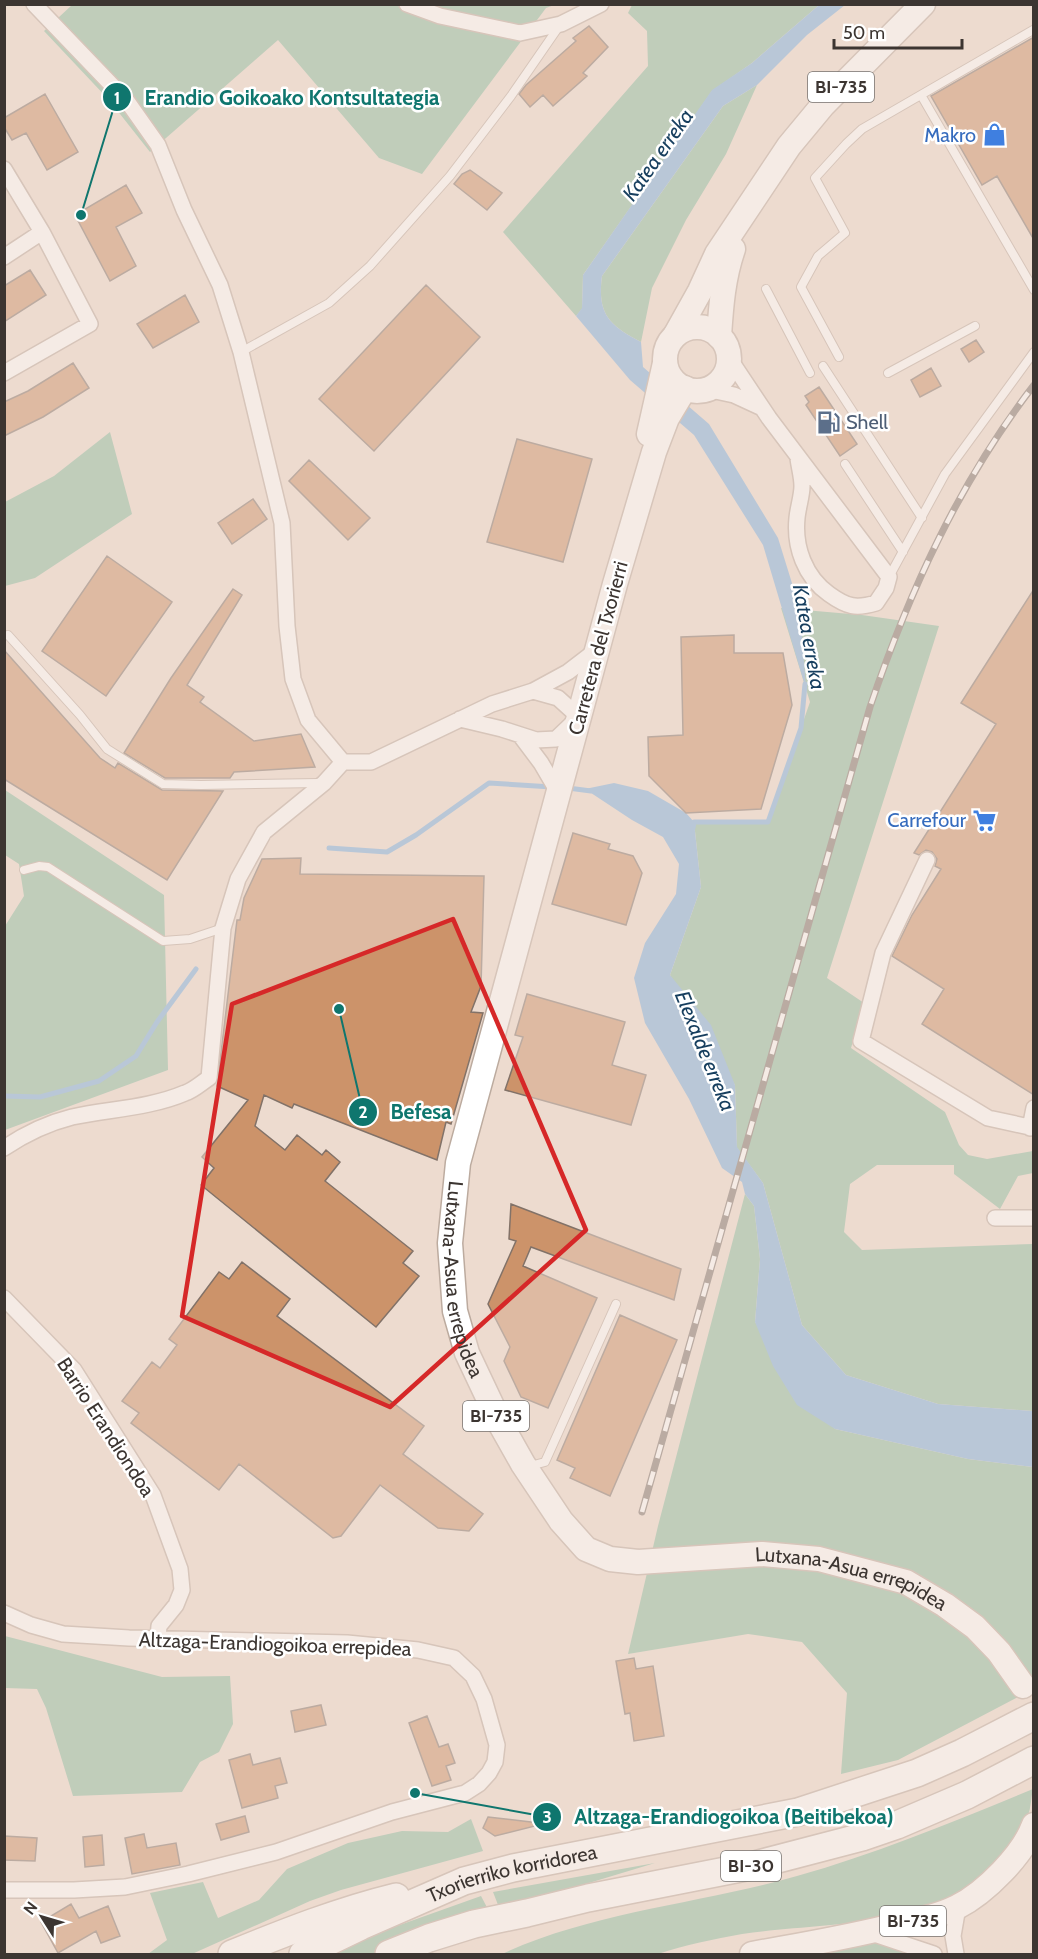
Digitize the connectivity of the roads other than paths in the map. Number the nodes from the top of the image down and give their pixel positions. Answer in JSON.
{"nodes":[{"id":1,"x":34,"y":4,"type":"edge"},
{"id":2,"x":407,"y":4,"type":"edge"},
{"id":3,"x":601,"y":4,"type":"edge"},
{"id":4,"x":923,"y":4,"type":"edge"},
{"id":5,"x":561,"y":24,"type":"junction"},
{"id":6,"x":1033,"y":30,"type":"edge"},
{"id":7,"x":921,"y":95,"type":"junction"},
{"id":8,"x":4,"y":169,"type":"edge"},
{"id":9,"x":749,"y":207,"type":"junction"},
{"id":10,"x":42,"y":232,"type":"junction"},
{"id":11,"x":4,"y":257,"type":"edge"},
{"id":12,"x":766,"y":289,"type":"dead end"},
{"id":13,"x":1034,"y":290,"type":"edge"},
{"id":14,"x":975,"y":326,"type":"dead end"},
{"id":15,"x":676,"y":334,"type":"junction"},
{"id":16,"x":724,"y":347,"type":"junction"},
{"id":17,"x":241,"y":352,"type":"junction"},
{"id":18,"x":1034,"y":352,"type":"edge"},
{"id":19,"x":839,"y":357,"type":"dead end"},
{"id":20,"x":665,"y":363,"type":"junction"},
{"id":21,"x":823,"y":366,"type":"dead end"},
{"id":22,"x":4,"y":373,"type":"edge"},
{"id":23,"x":810,"y":373,"type":"dead end"},
{"id":24,"x":888,"y":373,"type":"dead end"},
{"id":25,"x":695,"y":388,"type":"junction"},
{"id":26,"x":760,"y":407,"type":"junction"},
{"id":27,"x":798,"y":458,"type":"junction"},
{"id":28,"x":845,"y":464,"type":"dead end"},
{"id":29,"x":635,"y":515,"type":"junction"},
{"id":30,"x":922,"y":518,"type":"junction"},
{"id":31,"x":903,"y":552,"type":"junction"},
{"id":32,"x":889,"y":577,"type":"junction"},
{"id":33,"x":8,"y":635,"type":"dead end"},
{"id":34,"x":598,"y":649,"type":"junction"},
{"id":35,"x":533,"y":691,"type":"junction"},
{"id":36,"x":579,"y":717,"type":"junction"},
{"id":37,"x":460,"y":719,"type":"junction"},
{"id":38,"x":520,"y":735,"type":"junction"},
{"id":39,"x":343,"y":762,"type":"junction"},
{"id":40,"x":324,"y":783,"type":"junction"},
{"id":41,"x":558,"y":792,"type":"junction"},
{"id":42,"x":927,"y":860,"type":"dead end"},
{"id":43,"x":24,"y":870,"type":"dead end"},
{"id":44,"x":223,"y":928,"type":"junction"},
{"id":45,"x":1034,"y":1108,"type":"edge"},
{"id":46,"x":1032,"y":1128,"type":"edge"},
{"id":47,"x":4,"y":1148,"type":"edge"},
{"id":48,"x":995,"y":1218,"type":"dead end"},
{"id":49,"x":1034,"y":1218,"type":"edge"},
{"id":50,"x":4,"y":1298,"type":"edge"},
{"id":51,"x":616,"y":1304,"type":"dead end"},
{"id":52,"x":526,"y":1467,"type":"junction"},
{"id":53,"x":4,"y":1613,"type":"edge"},
{"id":54,"x":158,"y":1638,"type":"junction"},
{"id":55,"x":1023,"y":1686,"type":"dead end"},
{"id":56,"x":1034,"y":1716,"type":"edge"},
{"id":57,"x":1034,"y":1760,"type":"edge"},
{"id":58,"x":1034,"y":1825,"type":"edge"},
{"id":59,"x":464,"y":1881,"type":"junction"},
{"id":60,"x":4,"y":1890,"type":"edge"},
{"id":61,"x":958,"y":1907,"type":"junction"},
{"id":62,"x":527,"y":1913,"type":"junction"},
{"id":63,"x":868,"y":1933,"type":"junction"},
{"id":64,"x":444,"y":1952,"type":"edge"},
{"id":65,"x":232,"y":1954,"type":"edge"},
{"id":66,"x":303,"y":1954,"type":"edge"},
{"id":67,"x":389,"y":1954,"type":"edge"},
{"id":68,"x":752,"y":1954,"type":"edge"},
{"id":69,"x":934,"y":1954,"type":"edge"},
{"id":70,"x":956,"y":1954,"type":"edge"}],
"edges":[{"from":1,"to":17,"type":"street"},
{"from":2,"to":5,"type":"street"},
{"from":3,"to":5,"type":"street"},
{"from":4,"to":9,"type":"main road","number":"BI-735"},
{"from":5,"to":17,"type":"lane"},
{"from":6,"to":7,"type":"lane"},
{"from":7,"to":13,"type":"lane"},
{"from":7,"to":19,"type":"lane"},
{"from":8,"to":10,"type":"street"},
{"from":9,"to":15,"type":"main road","number":"BI-735"},
{"from":9,"to":16,"type":"main road","number":"BI-735"},
{"from":10,"to":11,"type":"street"},
{"from":10,"to":22,"type":"street"},
{"from":12,"to":23,"type":"lane"},
{"from":14,"to":24,"type":"lane"},
{"from":15,"to":16,"type":"main road"},
{"from":15,"to":20,"type":"main road"},
{"from":16,"to":25,"type":"main road"},
{"from":16,"to":26,"type":"street"},
{"from":17,"to":39,"type":"street"},
{"from":18,"to":30,"type":"lane"},
{"from":20,"to":25,"type":"main road"},
{"from":20,"to":29,"type":"main road","name":"Carretera del Txorierri","number":"BI-735"},
{"from":21,"to":30,"type":"lane"},
{"from":25,"to":26,"type":"street"},
{"from":25,"to":29,"type":"main road","name":"Carretera del Txorierri","number":"BI-735"},
{"from":26,"to":27,"type":"street"},
{"from":27,"to":32,"type":"street"},
{"from":27,"to":32,"type":"street"},
{"from":28,"to":31,"type":"lane"},
{"from":29,"to":34,"type":"main road","name":"Carretera del Txorierri","number":"BI-735"},
{"from":30,"to":31,"type":"lane"},
{"from":31,"to":32,"type":"lane"},
{"from":33,"to":40,"type":"lane"},
{"from":34,"to":35,"type":"street"},
{"from":34,"to":36,"type":"main road","name":"Carretera del Txorierri","number":"BI-735"},
{"from":35,"to":36,"type":"street"},
{"from":35,"to":37,"type":"street"},
{"from":36,"to":38,"type":"street"},
{"from":36,"to":41,"type":"main road","name":"Carretera del Txorierri","number":"BI-735"},
{"from":37,"to":38,"type":"street"},
{"from":37,"to":39,"type":"street"},
{"from":38,"to":41,"type":"street"},
{"from":39,"to":40,"type":"street"},
{"from":40,"to":44,"type":"street"},
{"from":41,"to":52,"type":"main road","name":"Lutxana-Asua errepidea","number":"BI-735"},
{"from":42,"to":46,"type":"street"},
{"from":43,"to":44,"type":"lane"},
{"from":44,"to":47,"type":"street"},
{"from":45,"to":46,"type":"street"},
{"from":48,"to":49,"type":"street"},
{"from":50,"to":54,"type":"street","name":"Barrio Erandiondoa"},
{"from":51,"to":52,"type":"lane"},
{"from":52,"to":55,"type":"main road","name":"Lutxana-Asua errepidea","number":"BI-735"},
{"from":53,"to":54,"type":"street","name":"Altzaga-Erandiogoikoa errepidea"},
{"from":54,"to":60,"type":"street","name":"Altzaga-Erandiogoikoa errepidea"},
{"from":56,"to":59,"type":"highway","name":"Txorierriko korridorea","number":"BI-30"},
{"from":57,"to":62,"type":"highway","name":"Txorierriko korridorea","number":"BI-30"},
{"from":58,"to":61,"type":"main road","number":"BI-735"},
{"from":59,"to":65,"type":"highway"},
{"from":59,"to":66,"type":"highway","name":"Txorierriko korridorea","number":"BI-30"},
{"from":61,"to":63,"type":"main road","number":"BI-735"},
{"from":61,"to":70,"type":"street"},
{"from":62,"to":64,"type":"highway"},
{"from":62,"to":67,"type":"highway","name":"Txorierriko korridorea","number":"BI-30"},
{"from":63,"to":68,"type":"main road","number":"BI-735"},
{"from":63,"to":69,"type":"street"}]}
